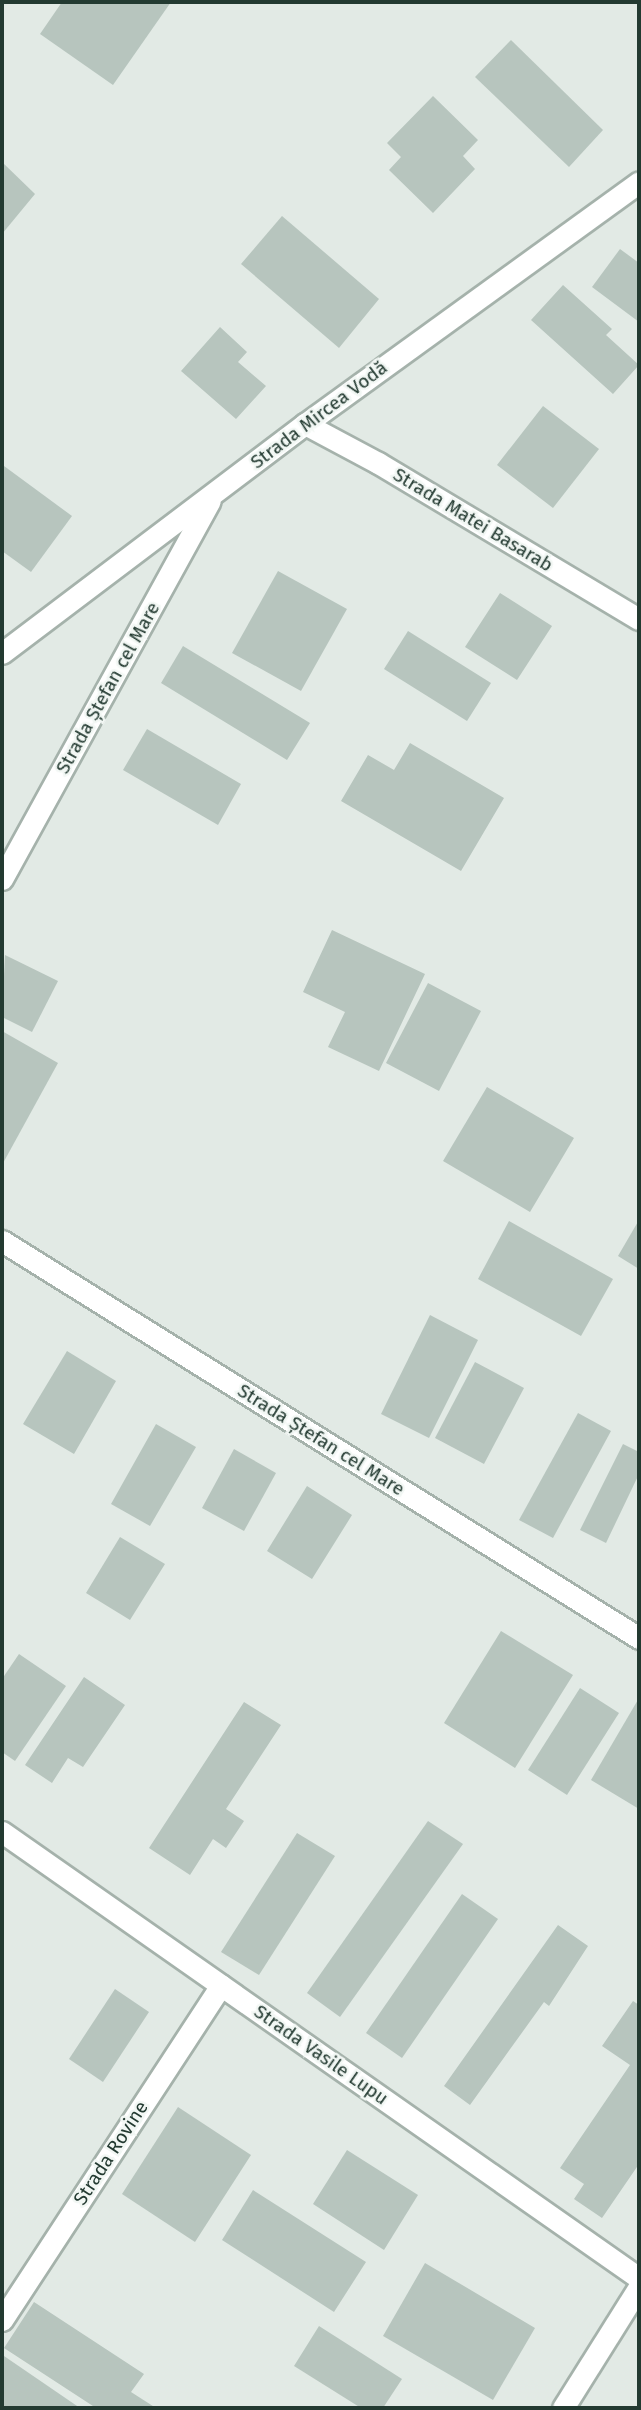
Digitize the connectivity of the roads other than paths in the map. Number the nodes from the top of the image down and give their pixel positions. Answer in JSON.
{"nodes":[{"id":1,"x":639,"y":181,"type":"edge"},
{"id":2,"x":305,"y":424,"type":"junction"},
{"id":3,"x":213,"y":496,"type":"junction"},
{"id":4,"x":639,"y":619,"type":"edge"},
{"id":5,"x":2,"y":653,"type":"edge"},
{"id":6,"x":2,"y":880,"type":"edge"},
{"id":7,"x":2,"y":1241,"type":"edge"},
{"id":8,"x":639,"y":1638,"type":"edge"},
{"id":9,"x":2,"y":1832,"type":"edge"},
{"id":10,"x":221,"y":1985,"type":"junction"},
{"id":11,"x":639,"y":2278,"type":"edge"},
{"id":12,"x":639,"y":2287,"type":"edge"},
{"id":13,"x":2,"y":2320,"type":"edge"},
{"id":14,"x":563,"y":2408,"type":"edge"}],
"edges":[{"from":1,"to":2,"type":"street","name":"Strada Mircea Vodă"},
{"from":2,"to":3,"type":"street","name":"Strada Mircea Vodă"},
{"from":2,"to":4,"type":"street","name":"Strada Matei Basarab"},
{"from":3,"to":5,"type":"street","name":"Strada Mircea Vodă"},
{"from":3,"to":6,"type":"street","name":"Strada Ștefan cel Mare"},
{"from":7,"to":8,"type":"street","name":"Strada Ștefan cel Mare"},
{"from":9,"to":10,"type":"street","name":"Strada Vasile Lupu"},
{"from":10,"to":11,"type":"street","name":"Strada Vasile Lupu"},
{"from":10,"to":13,"type":"street","name":"Strada Rovine"},
{"from":12,"to":14,"type":"street"}]}
